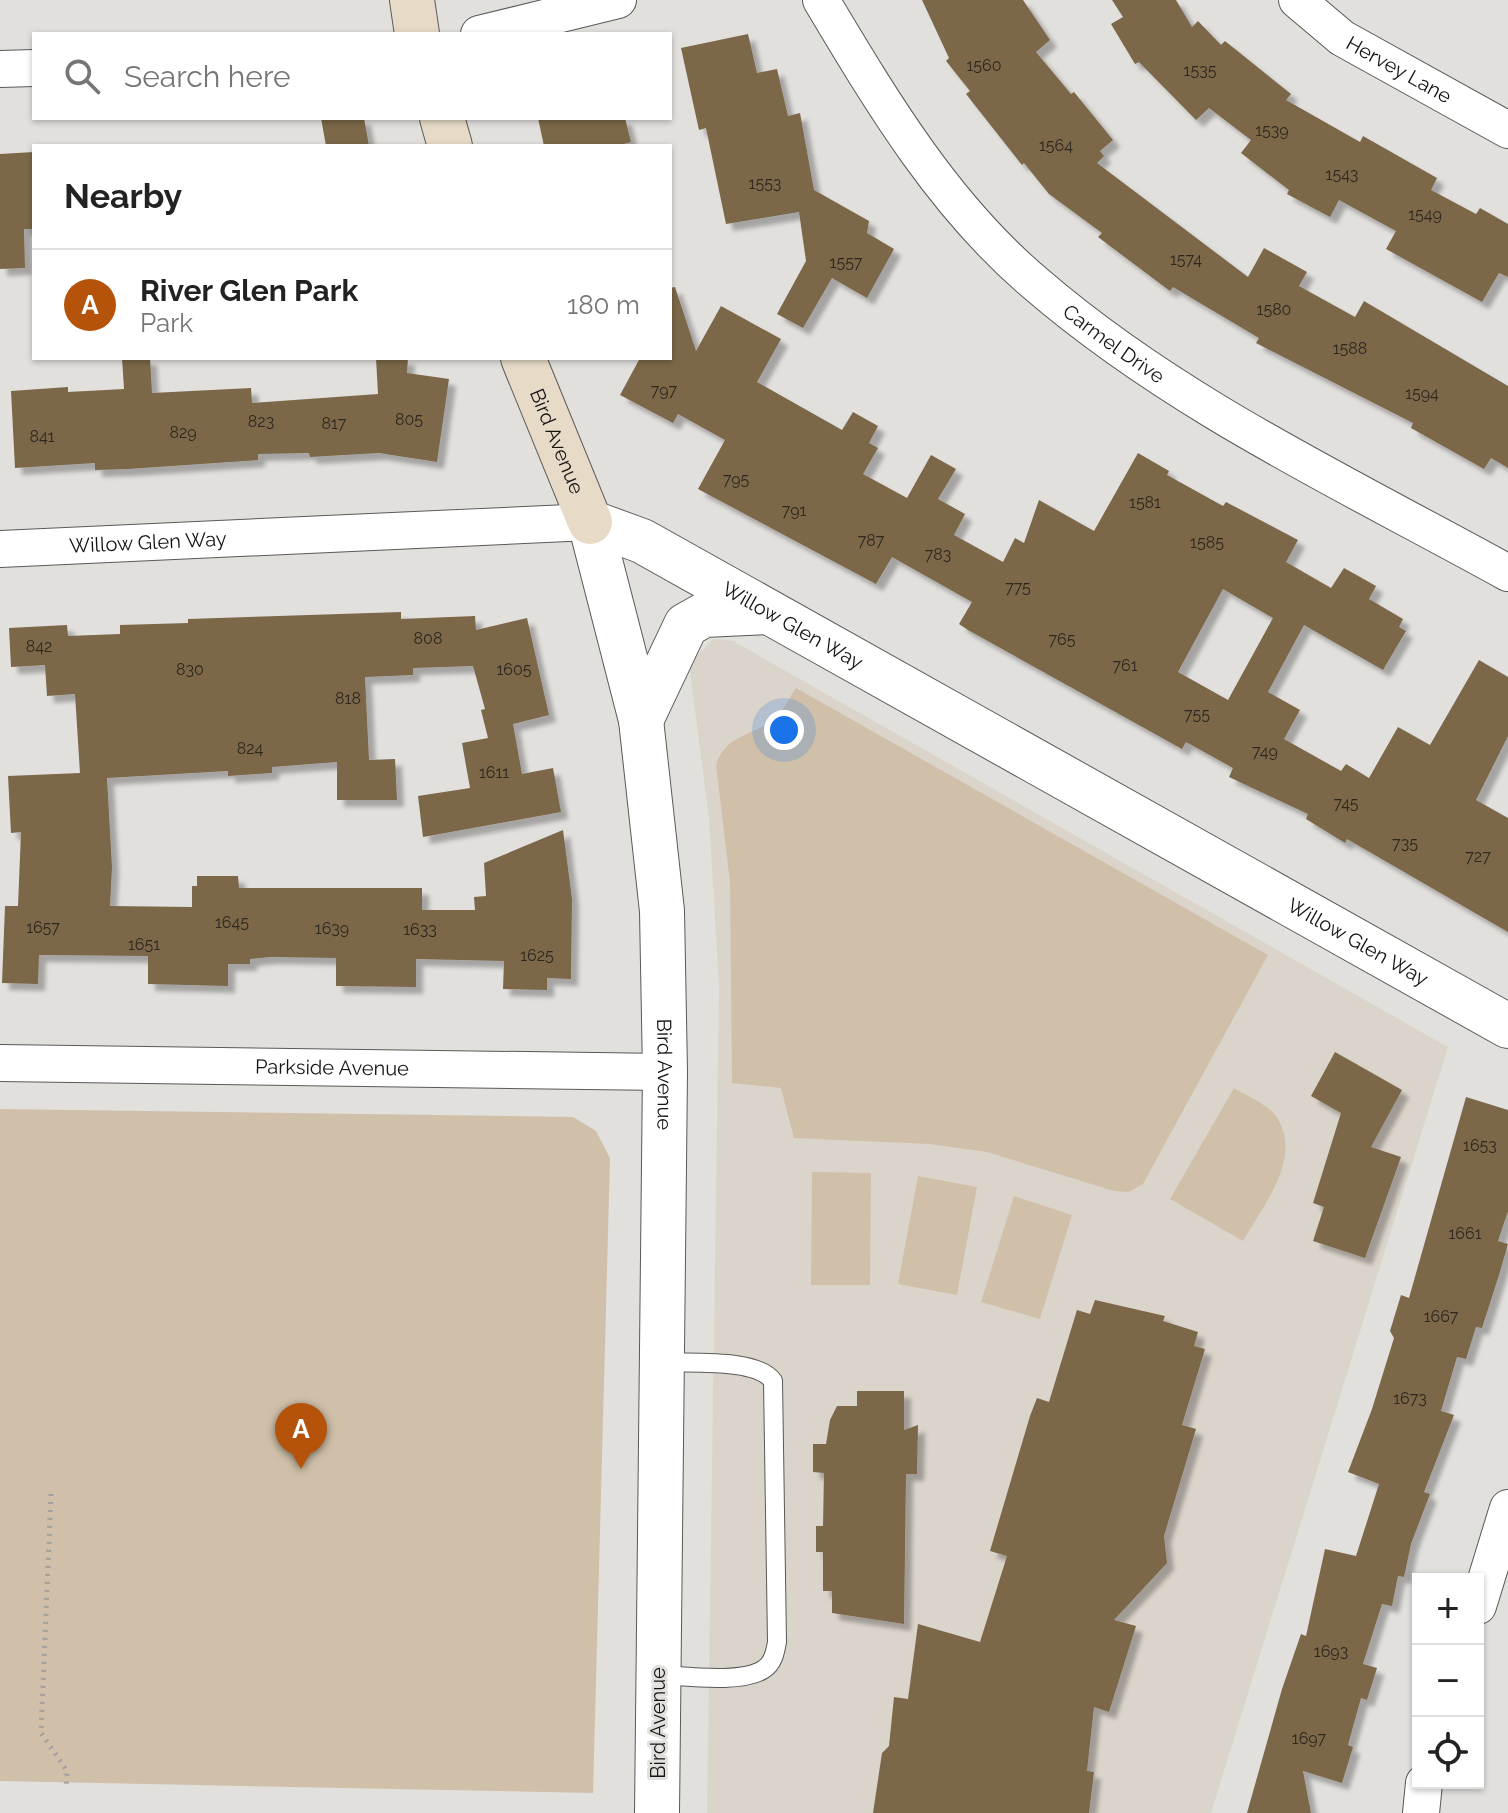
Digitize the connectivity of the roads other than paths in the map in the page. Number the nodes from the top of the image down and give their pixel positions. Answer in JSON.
{"nodes":[{"id":1,"x":412,"y":0,"type":"edge"},
{"id":2,"x":618,"y":0,"type":"edge"},
{"id":3,"x":821,"y":0,"type":"edge"},
{"id":4,"x":1297,"y":0,"type":"edge"},
{"id":5,"x":417,"y":32,"type":"edge"},
{"id":6,"x":487,"y":32,"type":"edge"},
{"id":7,"x":32,"y":68,"type":"edge"},
{"id":8,"x":0,"y":69,"type":"edge"},
{"id":9,"x":443,"y":120,"type":"edge"},
{"id":10,"x":1508,"y":130,"type":"edge"},
{"id":11,"x":449,"y":144,"type":"edge"},
{"id":12,"x":524,"y":360,"type":"edge"},
{"id":13,"x":590,"y":522,"type":"junction"},
{"id":14,"x":0,"y":549,"type":"edge"},
{"id":15,"x":1508,"y":573,"type":"edge"},
{"id":16,"x":769,"y":612,"type":"junction"},
{"id":17,"x":641,"y":720,"type":"junction"},
{"id":18,"x":1508,"y":1026,"type":"edge"},
{"id":19,"x":0,"y":1063,"type":"edge"},
{"id":20,"x":665,"y":1072,"type":"junction"},
{"id":21,"x":661,"y":1362,"type":"junction"},
{"id":22,"x":1505,"y":1526,"type":"edge"},
{"id":23,"x":1484,"y":1588,"type":"edge"},
{"id":24,"x":658,"y":1675,"type":"junction"},
{"id":25,"x":1423,"y":1789,"type":"edge"},
{"id":26,"x":657,"y":1813,"type":"edge"},
{"id":27,"x":1421,"y":1813,"type":"edge"}],
"edges":[{"from":1,"to":5,"type":"main road"},
{"from":2,"to":6,"type":"street"},
{"from":3,"to":15,"type":"street","name":"Carmel Drive"},
{"from":4,"to":10,"type":"street","name":"Hervey Lane"},
{"from":7,"to":8,"type":"street"},
{"from":9,"to":11,"type":"main road"},
{"from":12,"to":13,"type":"main road","name":"Bird Avenue"},
{"from":13,"to":14,"type":"street","name":"Willow Glen Way"},
{"from":13,"to":16,"type":"street","name":"Willow Glen Way"},
{"from":13,"to":17,"type":"street","name":"Bird Avenue"},
{"from":16,"to":17,"type":"street"},
{"from":16,"to":18,"type":"street","name":"Willow Glen Way"},
{"from":17,"to":20,"type":"street","name":"Bird Avenue"},
{"from":19,"to":20,"type":"street","name":"Parkside Avenue"},
{"from":20,"to":21,"type":"street","name":"Bird Avenue"},
{"from":21,"to":24,"type":"street","name":"Bird Avenue"},
{"from":21,"to":24,"type":"lane"},
{"from":22,"to":23,"type":"street"},
{"from":24,"to":26,"type":"street","name":"Bird Avenue"},
{"from":25,"to":27,"type":"street"}]}
